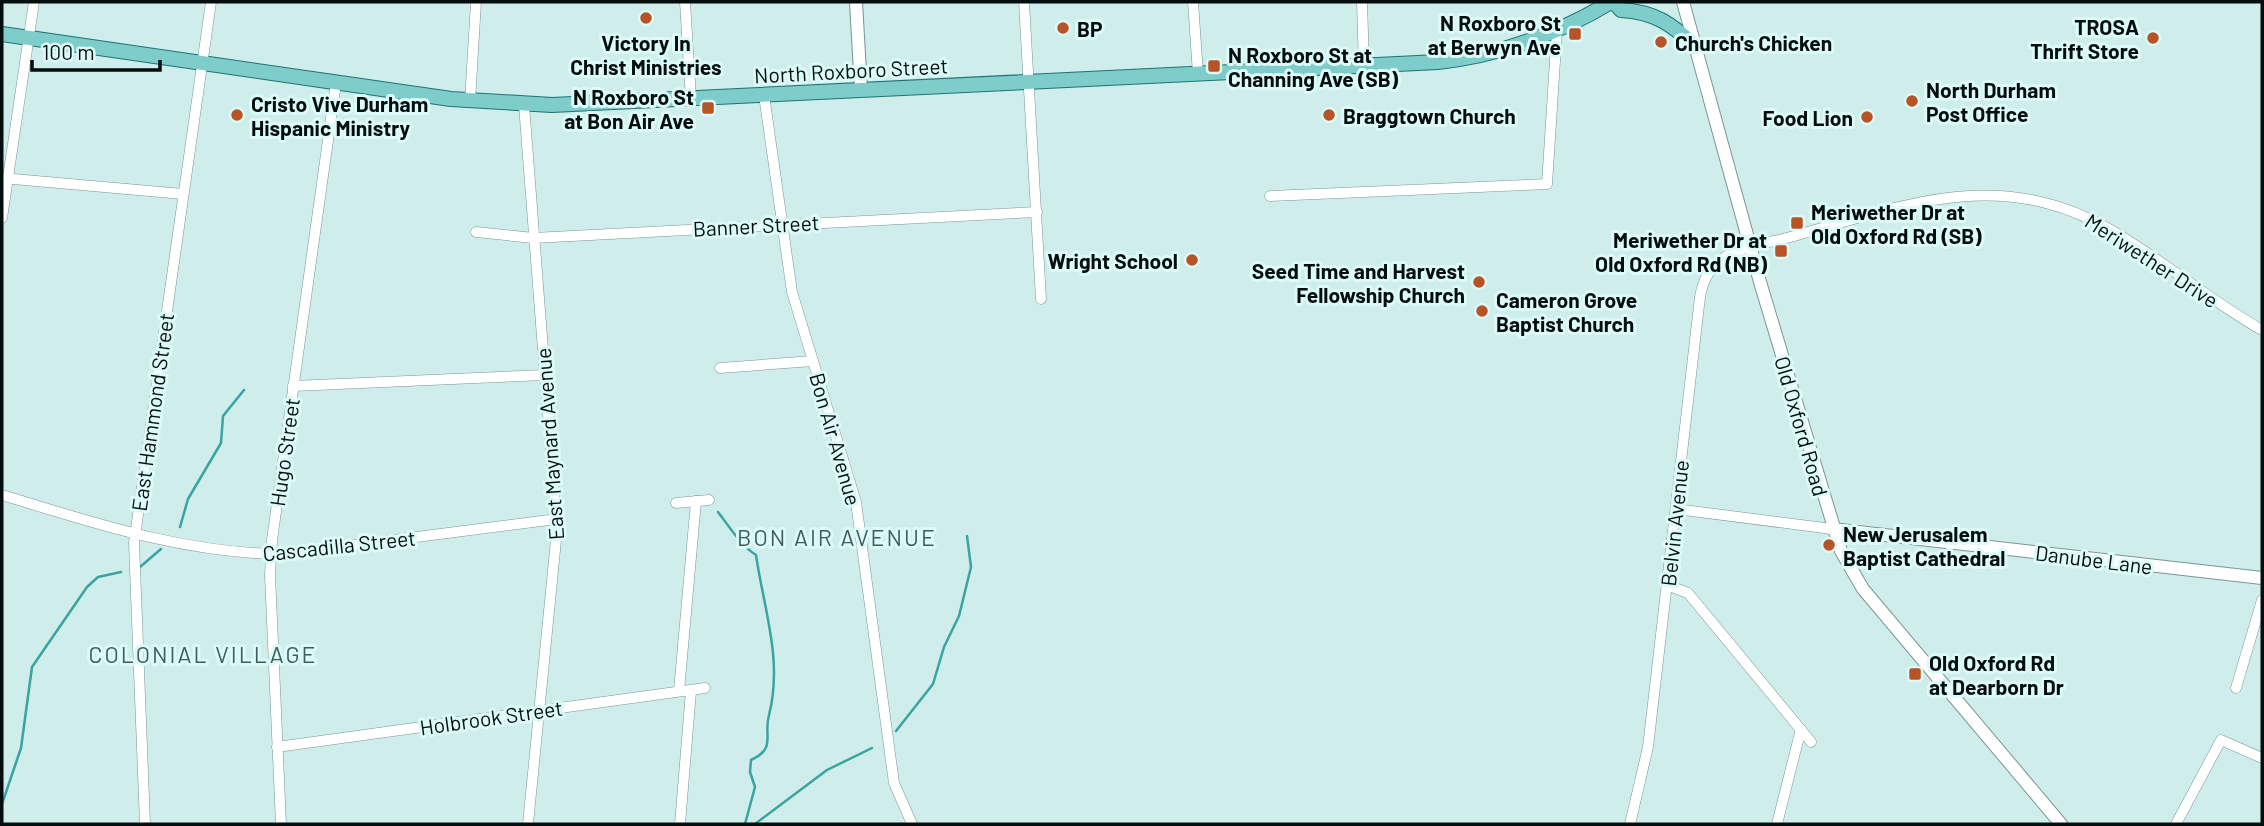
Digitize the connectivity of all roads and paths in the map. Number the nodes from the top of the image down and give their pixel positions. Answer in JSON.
{"nodes":[{"id":1,"x":34,"y":2,"type":"edge"},
{"id":2,"x":211,"y":2,"type":"edge"},
{"id":3,"x":476,"y":2,"type":"edge"},
{"id":4,"x":685,"y":2,"type":"edge"},
{"id":5,"x":856,"y":2,"type":"edge"},
{"id":6,"x":1024,"y":2,"type":"edge"},
{"id":7,"x":1193,"y":2,"type":"edge"},
{"id":8,"x":1362,"y":2,"type":"edge"},
{"id":9,"x":1612,"y":2,"type":"edge"},
{"id":10,"x":1683,"y":2,"type":"edge"},
{"id":11,"x":1558,"y":30,"type":"junction"},
{"id":12,"x":2,"y":34,"type":"edge"},
{"id":13,"x":28,"y":38,"type":"junction"},
{"id":14,"x":1696,"y":47,"type":"junction"},
{"id":15,"x":202,"y":63,"type":"junction"},
{"id":16,"x":1364,"y":66,"type":"junction"},
{"id":17,"x":1198,"y":74,"type":"junction"},
{"id":18,"x":1028,"y":82,"type":"junction"},
{"id":19,"x":336,"y":83,"type":"junction"},
{"id":20,"x":861,"y":90,"type":"junction"},
{"id":21,"x":764,"y":95,"type":"junction"},
{"id":22,"x":691,"y":99,"type":"junction"},
{"id":23,"x":470,"y":101,"type":"junction"},
{"id":24,"x":524,"y":105,"type":"junction"},
{"id":25,"x":5,"y":178,"type":"edge"},
{"id":26,"x":183,"y":194,"type":"junction"},
{"id":27,"x":1270,"y":196,"type":"dead end"},
{"id":28,"x":1037,"y":212,"type":"junction"},
{"id":29,"x":2,"y":218,"type":"edge"},
{"id":30,"x":782,"y":224,"type":"junction"},
{"id":31,"x":476,"y":232,"type":"dead end"},
{"id":32,"x":533,"y":237,"type":"junction"},
{"id":33,"x":1751,"y":248,"type":"junction"},
{"id":34,"x":1041,"y":299,"type":"dead end"},
{"id":35,"x":2262,"y":330,"type":"edge"},
{"id":36,"x":813,"y":361,"type":"junction"},
{"id":37,"x":720,"y":368,"type":"dead end"},
{"id":38,"x":545,"y":375,"type":"junction"},
{"id":39,"x":293,"y":386,"type":"junction"},
{"id":40,"x":2,"y":495,"type":"edge"},
{"id":41,"x":709,"y":500,"type":"dead end"},
{"id":42,"x":695,"y":501,"type":"junction"},
{"id":43,"x":676,"y":503,"type":"dead end"},
{"id":44,"x":1676,"y":509,"type":"junction"},
{"id":45,"x":557,"y":519,"type":"junction"},
{"id":46,"x":1832,"y":529,"type":"junction"},
{"id":47,"x":135,"y":536,"type":"junction"},
{"id":48,"x":271,"y":554,"type":"junction"},
{"id":49,"x":2262,"y":578,"type":"edge"},
{"id":50,"x":1667,"y":585,"type":"junction"},
{"id":51,"x":2262,"y":600,"type":"edge"},
{"id":52,"x":705,"y":688,"type":"dead end"},
{"id":53,"x":2236,"y":688,"type":"dead end"},
{"id":54,"x":685,"y":691,"type":"junction"},
{"id":55,"x":540,"y":709,"type":"junction"},
{"id":56,"x":1801,"y":729,"type":"junction"},
{"id":57,"x":1811,"y":742,"type":"dead end"},
{"id":58,"x":277,"y":747,"type":"junction"},
{"id":59,"x":2262,"y":758,"type":"edge"},
{"id":60,"x":145,"y":824,"type":"edge"},
{"id":61,"x":281,"y":824,"type":"edge"},
{"id":62,"x":528,"y":824,"type":"edge"},
{"id":63,"x":680,"y":824,"type":"edge"},
{"id":64,"x":912,"y":824,"type":"edge"},
{"id":65,"x":1630,"y":824,"type":"edge"},
{"id":66,"x":1777,"y":824,"type":"edge"},
{"id":67,"x":2061,"y":824,"type":"edge"},
{"id":68,"x":2176,"y":824,"type":"edge"}],
"edges":[{"from":1,"to":13,"type":"street"},
{"from":2,"to":15,"type":"street","name":"East Hammond Street"},
{"from":3,"to":23,"type":"street"},
{"from":4,"to":22,"type":"street"},
{"from":5,"to":20,"type":"street"},
{"from":6,"to":18,"type":"street"},
{"from":7,"to":17,"type":"street"},
{"from":8,"to":16,"type":"street"},
{"from":9,"to":11,"type":"main road","name":"North Roxboro Street"},
{"from":9,"to":14,"type":"main road"},
{"from":10,"to":14,"type":"street","name":"Old Oxford Road"},
{"from":11,"to":16,"type":"main road","name":"North Roxboro Street"},
{"from":11,"to":27,"type":"street"},
{"from":12,"to":13,"type":"main road","name":"North Roxboro Street"},
{"from":13,"to":15,"type":"main road","name":"North Roxboro Street"},
{"from":13,"to":25,"type":"street"},
{"from":14,"to":33,"type":"street","name":"Old Oxford Road"},
{"from":15,"to":19,"type":"main road","name":"North Roxboro Street"},
{"from":15,"to":26,"type":"street","name":"East Hammond Street"},
{"from":16,"to":17,"type":"main road","name":"North Roxboro Street"},
{"from":17,"to":18,"type":"main road","name":"North Roxboro Street"},
{"from":18,"to":20,"type":"main road","name":"North Roxboro Street"},
{"from":18,"to":28,"type":"street"},
{"from":19,"to":23,"type":"main road","name":"North Roxboro Street"},
{"from":19,"to":39,"type":"street","name":"Hugo Street"},
{"from":20,"to":21,"type":"main road","name":"North Roxboro Street"},
{"from":21,"to":22,"type":"main road","name":"North Roxboro Street"},
{"from":21,"to":30,"type":"street","name":"Bon Air Avenue"},
{"from":22,"to":24,"type":"main road","name":"North Roxboro Street"},
{"from":23,"to":24,"type":"main road","name":"North Roxboro Street"},
{"from":24,"to":32,"type":"street","name":"East Maynard Avenue"},
{"from":25,"to":26,"type":"street"},
{"from":25,"to":29,"type":"street"},
{"from":26,"to":47,"type":"street","name":"East Hammond Street"},
{"from":28,"to":30,"type":"street","name":"Banner Street"},
{"from":28,"to":34,"type":"street"},
{"from":30,"to":32,"type":"street","name":"Banner Street"},
{"from":30,"to":36,"type":"street","name":"Bon Air Avenue"},
{"from":31,"to":32,"type":"street","name":"Banner Street"},
{"from":32,"to":38,"type":"street","name":"East Maynard Avenue"},
{"from":33,"to":35,"type":"street","name":"Meriwether Drive"},
{"from":33,"to":44,"type":"street","name":"Belvin Avenue"},
{"from":33,"to":46,"type":"street","name":"Old Oxford Road"},
{"from":36,"to":37,"type":"street"},
{"from":36,"to":64,"type":"street","name":"Bon Air Avenue"},
{"from":38,"to":39,"type":"street"},
{"from":38,"to":45,"type":"street","name":"East Maynard Avenue"},
{"from":39,"to":48,"type":"street","name":"Hugo Street"},
{"from":40,"to":47,"type":"street","name":"Cascadilla Street"},
{"from":41,"to":42,"type":"street"},
{"from":42,"to":43,"type":"street"},
{"from":42,"to":54,"type":"street"},
{"from":44,"to":46,"type":"street","name":"Danube Lane"},
{"from":44,"to":50,"type":"street","name":"Belvin Avenue"},
{"from":45,"to":48,"type":"street","name":"Cascadilla Street"},
{"from":45,"to":55,"type":"street","name":"East Maynard Avenue"},
{"from":46,"to":49,"type":"street","name":"Danube Lane"},
{"from":46,"to":67,"type":"street","name":"Old Oxford Road"},
{"from":47,"to":48,"type":"street","name":"Cascadilla Street"},
{"from":47,"to":60,"type":"street","name":"East Hammond Street"},
{"from":48,"to":58,"type":"street","name":"Hugo Street"},
{"from":50,"to":56,"type":"street"},
{"from":50,"to":65,"type":"street","name":"Belvin Avenue"},
{"from":51,"to":53,"type":"street"},
{"from":52,"to":54,"type":"street","name":"Holbrook Street"},
{"from":54,"to":55,"type":"street","name":"Holbrook Street"},
{"from":54,"to":63,"type":"street"},
{"from":55,"to":58,"type":"street","name":"Holbrook Street"},
{"from":55,"to":62,"type":"street","name":"East Maynard Avenue"},
{"from":56,"to":57,"type":"street"},
{"from":56,"to":66,"type":"street"},
{"from":58,"to":61,"type":"street","name":"Hugo Street"},
{"from":59,"to":68,"type":"street"}]}
